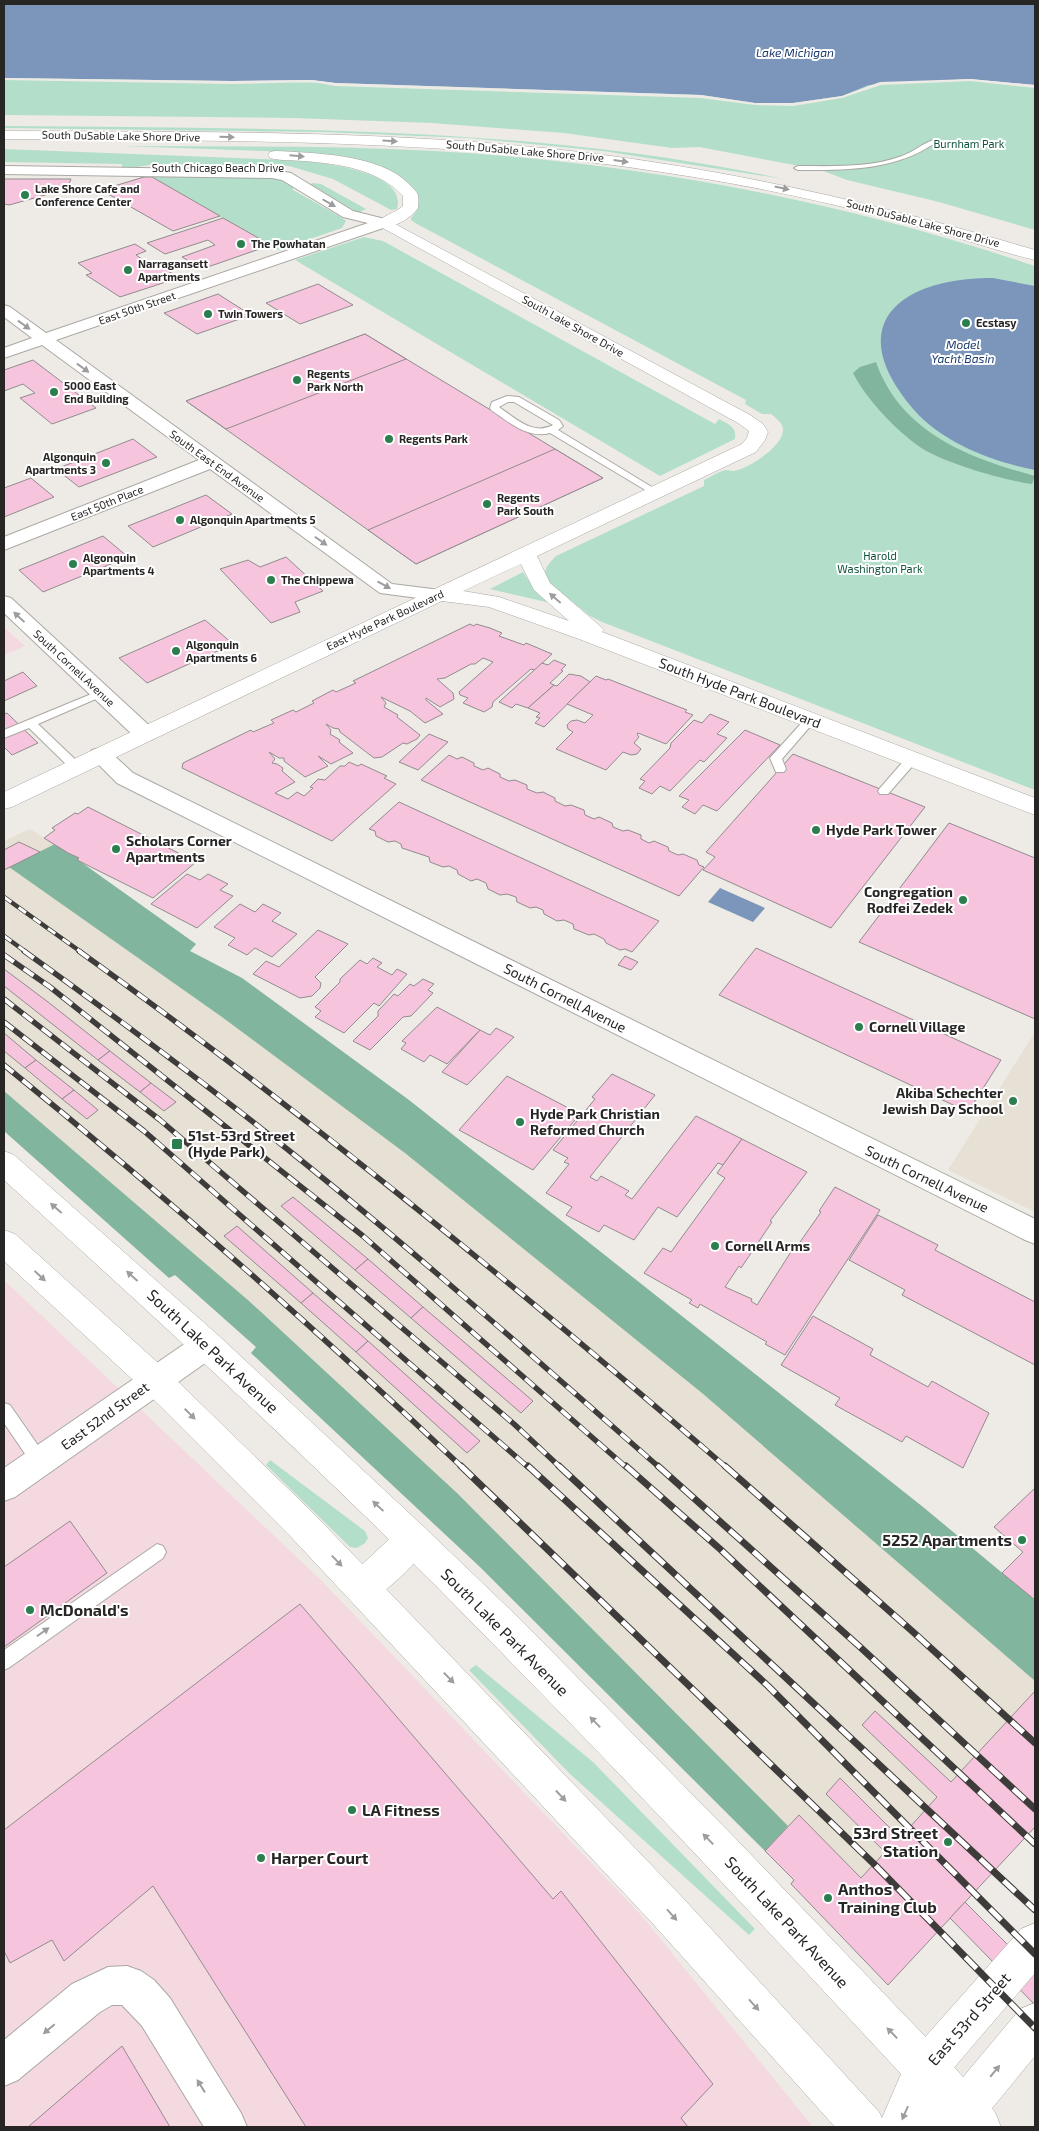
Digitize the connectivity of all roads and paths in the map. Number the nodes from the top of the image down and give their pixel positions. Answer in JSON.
{"nodes":[{"id":1,"x":163,"y":122,"type":"dead end"},
{"id":2,"x":312,"y":124,"type":"dead end"},
{"id":3,"x":4,"y":135,"type":"edge"},
{"id":4,"x":934,"y":142,"type":"dead end"},
{"id":5,"x":4,"y":146,"type":"edge"},
{"id":6,"x":140,"y":150,"type":"dead end"},
{"id":7,"x":257,"y":154,"type":"dead end"},
{"id":8,"x":798,"y":168,"type":"dead end"},
{"id":9,"x":4,"y":170,"type":"edge"},
{"id":10,"x":131,"y":172,"type":"junction"},
{"id":11,"x":783,"y":173,"type":"dead end"},
{"id":12,"x":830,"y":183,"type":"dead end"},
{"id":13,"x":300,"y":185,"type":"junction"},
{"id":14,"x":363,"y":203,"type":"dead end"},
{"id":15,"x":384,"y":223,"type":"junction"},
{"id":16,"x":1035,"y":255,"type":"edge"},
{"id":17,"x":4,"y":310,"type":"edge"},
{"id":18,"x":44,"y":339,"type":"junction"},
{"id":19,"x":4,"y":353,"type":"edge"},
{"id":20,"x":551,"y":430,"type":"junction"},
{"id":21,"x":759,"y":432,"type":"joint"},
{"id":22,"x":211,"y":462,"type":"junction"},
{"id":23,"x":655,"y":492,"type":"junction"},
{"id":24,"x":4,"y":544,"type":"edge"},
{"id":25,"x":526,"y":554,"type":"junction"},
{"id":26,"x":440,"y":594,"type":"junction"},
{"id":27,"x":4,"y":602,"type":"edge"},
{"id":28,"x":606,"y":641,"type":"junction"},
{"id":29,"x":101,"y":693,"type":"junction"},
{"id":30,"x":810,"y":720,"type":"junction"},
{"id":31,"x":31,"y":723,"type":"junction"},
{"id":32,"x":4,"y":734,"type":"edge"},
{"id":33,"x":145,"y":734,"type":"junction"},
{"id":34,"x":100,"y":755,"type":"junction"},
{"id":35,"x":912,"y":759,"type":"junction"},
{"id":36,"x":76,"y":767,"type":"junction"},
{"id":37,"x":780,"y":769,"type":"dead end"},
{"id":38,"x":884,"y":791,"type":"dead end"},
{"id":39,"x":4,"y":801,"type":"edge"},
{"id":40,"x":1035,"y":807,"type":"edge"},
{"id":41,"x":4,"y":1163,"type":"edge"},
{"id":42,"x":1035,"y":1232,"type":"edge"},
{"id":43,"x":4,"y":1243,"type":"edge"},
{"id":44,"x":207,"y":1345,"type":"junction"},
{"id":45,"x":155,"y":1380,"type":"junction"},
{"id":46,"x":4,"y":1410,"type":"edge"},
{"id":47,"x":40,"y":1462,"type":"junction"},
{"id":48,"x":4,"y":1486,"type":"edge"},
{"id":49,"x":413,"y":1540,"type":"junction"},
{"id":50,"x":157,"y":1552,"type":"dead end"},
{"id":51,"x":363,"y":1587,"type":"junction"},
{"id":52,"x":4,"y":1661,"type":"edge"},
{"id":53,"x":1035,"y":1943,"type":"edge"},
{"id":54,"x":1035,"y":2024,"type":"edge"},
{"id":55,"x":4,"y":2066,"type":"edge"},
{"id":56,"x":926,"y":2068,"type":"junction"},
{"id":57,"x":958,"y":2121,"type":"edge"},
{"id":58,"x":227,"y":2127,"type":"edge"},
{"id":59,"x":864,"y":2127,"type":"edge"},
{"id":60,"x":899,"y":2127,"type":"edge"}],
"edges":[{"from":1,"to":2,"type":"main road","name":"South DuSable Lake Shore Drive"},
{"from":3,"to":16,"type":"main road","name":"South DuSable Lake Shore Drive","one_way":true},
{"from":4,"to":8,"type":"lane"},
{"from":5,"to":6,"type":"main road"},
{"from":7,"to":15,"type":"main road","one_way":true},
{"from":9,"to":10,"type":"street","name":"South Chicago Beach Drive"},
{"from":10,"to":13,"type":"street","name":"South Chicago Beach Drive"},
{"from":10,"to":13,"type":"street","name":"South Chicago Beach Drive"},
{"from":11,"to":12,"type":"main road"},
{"from":13,"to":15,"type":"street","name":"South Chicago Beach Drive","one_way":true},
{"from":14,"to":15,"type":"street"},
{"from":15,"to":18,"type":"street","name":"East 50th Street"},
{"from":15,"to":21,"type":"main road","name":"South Lake Shore Drive"},
{"from":17,"to":18,"type":"street","name":"South East End Avenue","one_way":true},
{"from":18,"to":19,"type":"street","name":"East 50th Street"},
{"from":18,"to":22,"type":"street","name":"South East End Avenue","one_way":true},
{"from":20,"to":20,"type":"lane"},
{"from":20,"to":23,"type":"lane"},
{"from":21,"to":23,"type":"main road","name":"East Hyde Park Boulevard"},
{"from":22,"to":24,"type":"street","name":"East 50th Place"},
{"from":22,"to":26,"type":"street","name":"South East End Avenue","one_way":true},
{"from":23,"to":25,"type":"main road","name":"East Hyde Park Boulevard"},
{"from":25,"to":26,"type":"main road","name":"East Hyde Park Boulevard"},
{"from":28,"to":25,"type":"main road","one_way":true},
{"from":26,"to":28,"type":"main road","name":"South Hyde Park Boulevard"},
{"from":26,"to":33,"type":"main road","name":"East Hyde Park Boulevard"},
{"from":29,"to":27,"type":"street","name":"South Cornell Avenue","one_way":true},
{"from":28,"to":30,"type":"main road","name":"South Hyde Park Boulevard"},
{"from":29,"to":31,"type":"lane"},
{"from":29,"to":33,"type":"street","name":"South Cornell Avenue"},
{"from":30,"to":35,"type":"main road","name":"South Hyde Park Boulevard"},
{"from":30,"to":37,"type":"lane"},
{"from":31,"to":32,"type":"lane"},
{"from":31,"to":36,"type":"lane"},
{"from":33,"to":34,"type":"main road","name":"East Hyde Park Boulevard"},
{"from":34,"to":36,"type":"main road","name":"East Hyde Park Boulevard"},
{"from":34,"to":42,"type":"street","name":"South Cornell Avenue"},
{"from":35,"to":38,"type":"lane"},
{"from":35,"to":40,"type":"main road","name":"South Hyde Park Boulevard"},
{"from":36,"to":39,"type":"main road","name":"East Hyde Park Boulevard"},
{"from":44,"to":41,"type":"main road","name":"South Lake Park Avenue","one_way":true},
{"from":43,"to":45,"type":"main road","one_way":true},
{"from":44,"to":45,"type":"street","name":"East 52nd Street"},
{"from":49,"to":44,"type":"main road","name":"South Lake Park Avenue","one_way":true},
{"from":45,"to":47,"type":"street","name":"East 52nd Street"},
{"from":45,"to":51,"type":"main road","one_way":true},
{"from":46,"to":47,"type":"lane"},
{"from":47,"to":48,"type":"street","name":"East 52nd Street"},
{"from":49,"to":51,"type":"main road"},
{"from":56,"to":49,"type":"main road","name":"South Lake Park Avenue","one_way":true},
{"from":52,"to":50,"type":"lane","one_way":true},
{"from":51,"to":59,"type":"main road","one_way":true},
{"from":53,"to":56,"type":"main road","name":"East 53rd Street"},
{"from":57,"to":54,"type":"main road","one_way":true},
{"from":58,"to":55,"type":"street","one_way":true},
{"from":56,"to":57,"type":"main road","name":"South Lake Park Avenue"},
{"from":56,"to":60,"type":"main road","name":"East 53rd Street","one_way":true}]}
